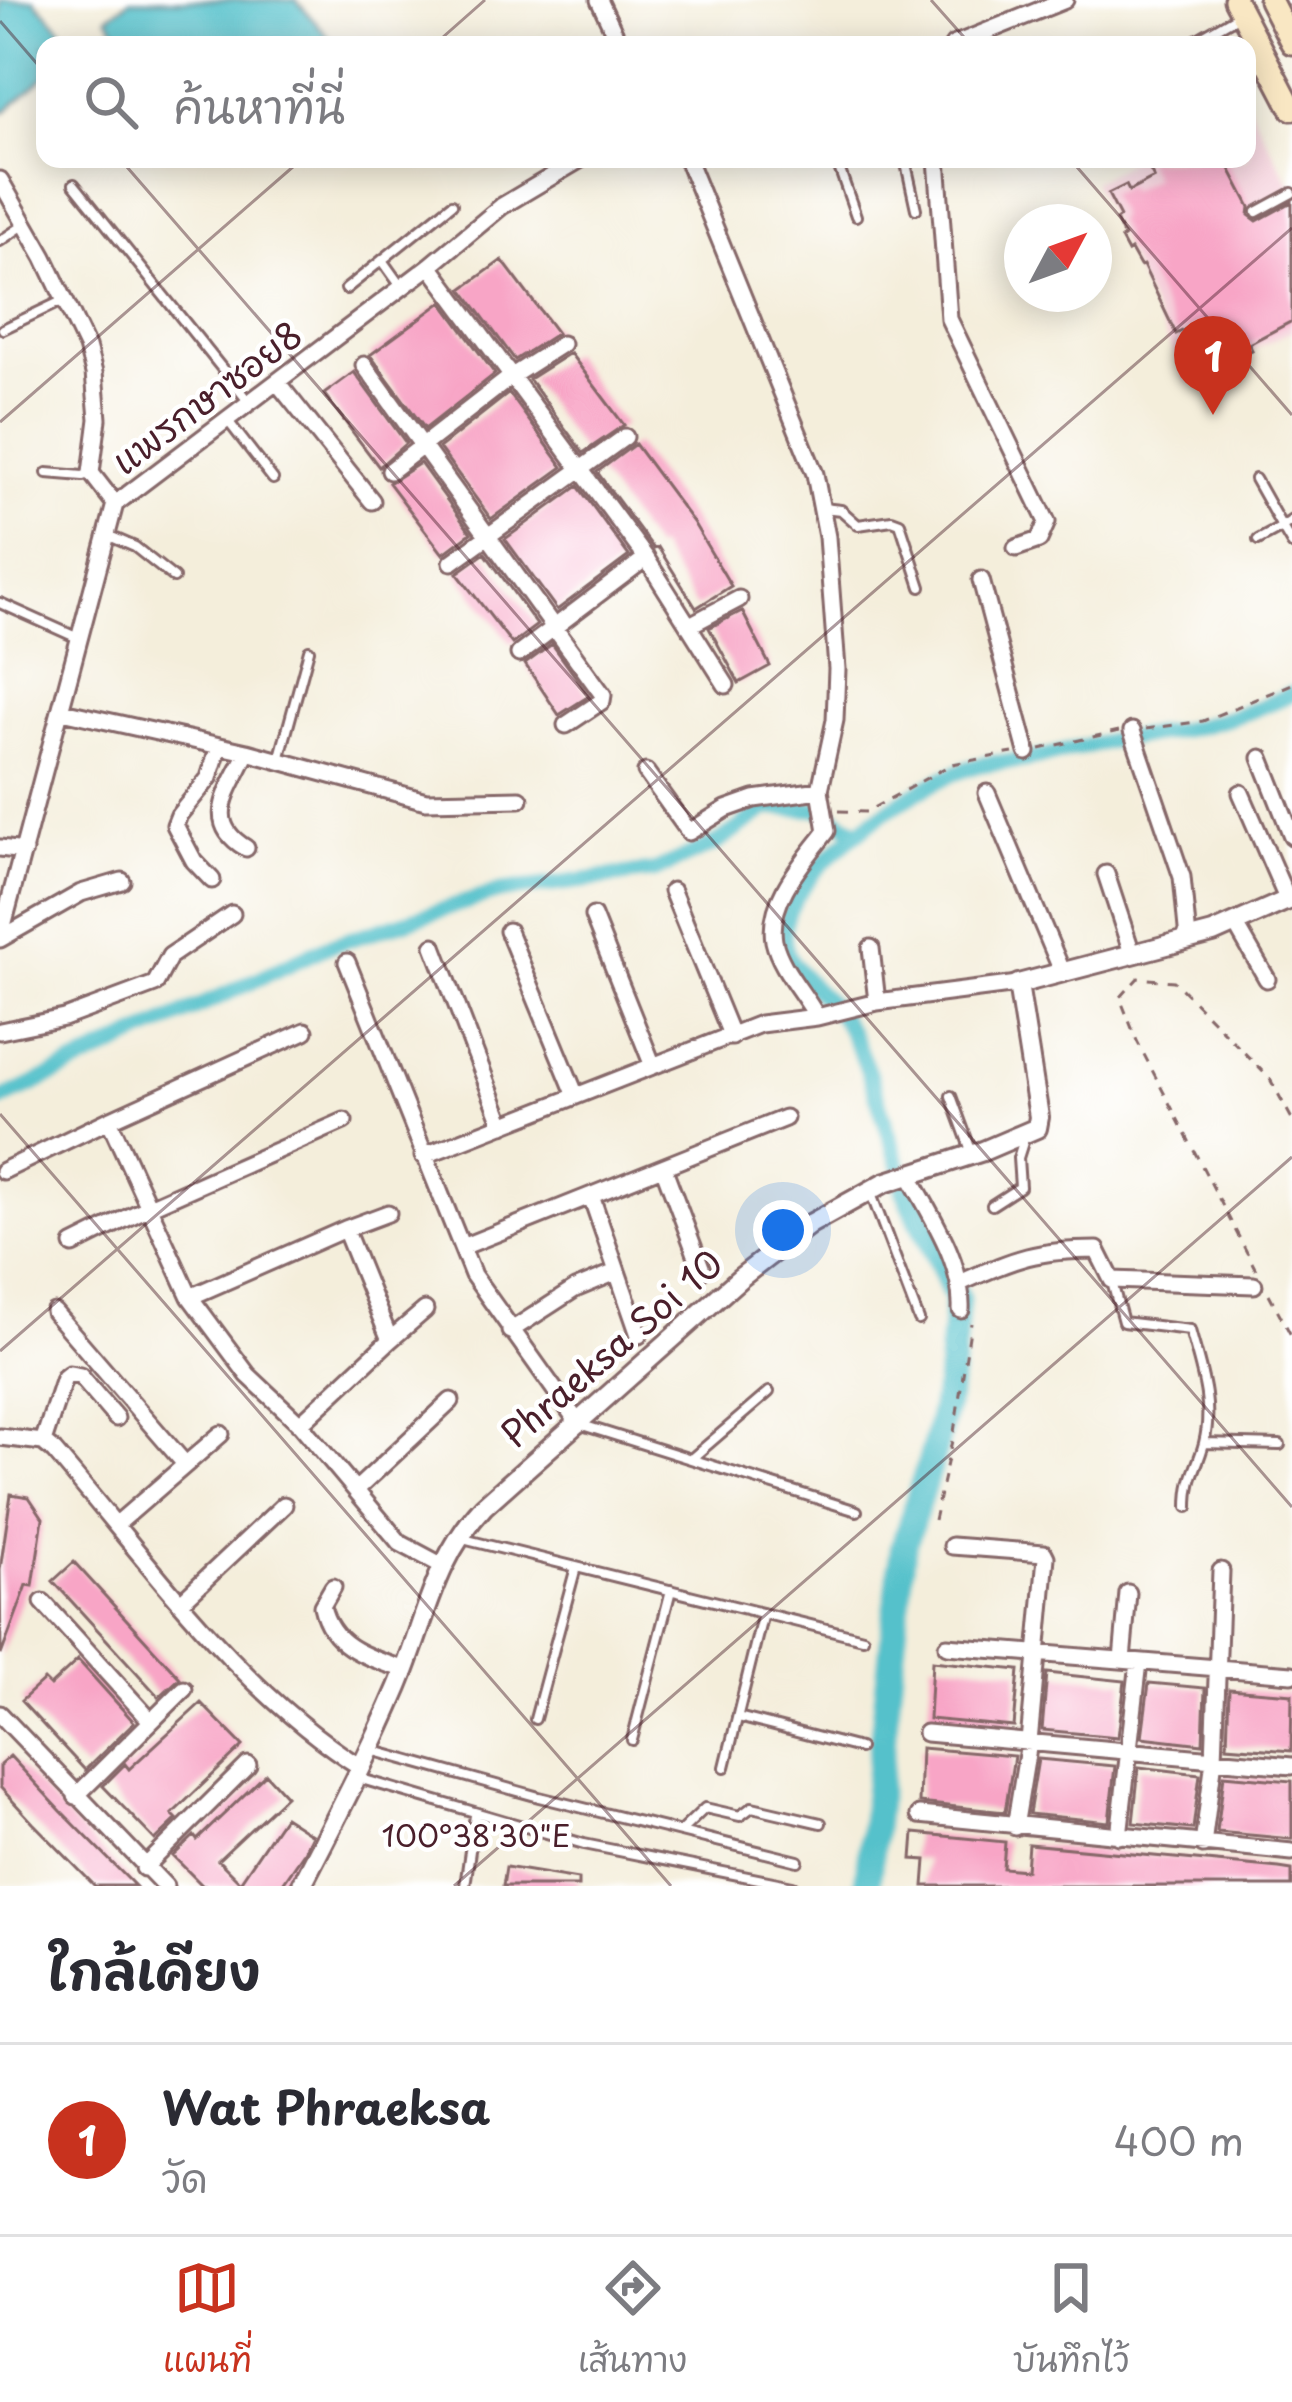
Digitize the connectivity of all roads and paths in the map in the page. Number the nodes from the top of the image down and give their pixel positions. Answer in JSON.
{"nodes":[{"id":1,"x":599,"y":0,"type":"edge"},
{"id":2,"x":1065,"y":0,"type":"edge"},
{"id":3,"x":1270,"y":0,"type":"edge"},
{"id":4,"x":1037,"y":6,"type":"edge"},
{"id":5,"x":1239,"y":7,"type":"edge"},
{"id":6,"x":616,"y":36,"type":"edge"},
{"id":7,"x":991,"y":36,"type":"edge"},
{"id":8,"x":1199,"y":36,"type":"edge"},
{"id":9,"x":1248,"y":36,"type":"edge"},
{"id":10,"x":1292,"y":43,"type":"edge"},
{"id":11,"x":1257,"y":68,"type":"edge"},
{"id":12,"x":1292,"y":109,"type":"edge"},
{"id":13,"x":566,"y":168,"type":"edge"},
{"id":14,"x":691,"y":168,"type":"edge"},
{"id":15,"x":839,"y":168,"type":"edge"},
{"id":16,"x":906,"y":168,"type":"edge"},
{"id":17,"x":938,"y":168,"type":"edge"},
{"id":18,"x":0,"y":179,"type":"edge"},
{"id":19,"x":74,"y":184,"type":"dead end"},
{"id":20,"x":1292,"y":194,"type":"edge"},
{"id":21,"x":4,"y":198,"type":"edge"},
{"id":22,"x":452,"y":204,"type":"dead end"},
{"id":23,"x":916,"y":209,"type":"dead end"},
{"id":24,"x":1257,"y":212,"type":"dead end"},
{"id":25,"x":856,"y":216,"type":"dead end"},
{"id":26,"x":25,"y":224,"type":"junction"},
{"id":27,"x":0,"y":241,"type":"edge"},
{"id":28,"x":382,"y":260,"type":"junction"},
{"id":29,"x":430,"y":266,"type":"junction"},
{"id":30,"x":402,"y":287,"type":"junction"},
{"id":31,"x":346,"y":289,"type":"dead end"},
{"id":32,"x":65,"y":300,"type":"junction"},
{"id":33,"x":3,"y":329,"type":"dead end"},
{"id":34,"x":562,"y":344,"type":"dead end"},
{"id":35,"x":364,"y":365,"type":"dead end"},
{"id":36,"x":512,"y":376,"type":"junction"},
{"id":37,"x":277,"y":382,"type":"junction"},
{"id":38,"x":249,"y":403,"type":"junction"},
{"id":39,"x":228,"y":420,"type":"junction"},
{"id":40,"x":625,"y":437,"type":"dead end"},
{"id":41,"x":420,"y":446,"type":"junction"},
{"id":42,"x":581,"y":470,"type":"junction"},
{"id":43,"x":390,"y":471,"type":"dead end"},
{"id":44,"x":47,"y":473,"type":"dead end"},
{"id":45,"x":91,"y":473,"type":"junction"},
{"id":46,"x":273,"y":479,"type":"dead end"},
{"id":47,"x":1256,"y":479,"type":"dead end"},
{"id":48,"x":372,"y":501,"type":"dead end"},
{"id":49,"x":115,"y":504,"type":"junction"},
{"id":50,"x":829,"y":508,"type":"junction"},
{"id":51,"x":1292,"y":520,"type":"edge"},
{"id":52,"x":1282,"y":526,"type":"junction"},
{"id":53,"x":106,"y":534,"type":"junction"},
{"id":54,"x":489,"y":536,"type":"junction"},
{"id":55,"x":1258,"y":540,"type":"dead end"},
{"id":56,"x":1292,"y":544,"type":"edge"},
{"id":57,"x":1016,"y":548,"type":"dead end"},
{"id":58,"x":646,"y":559,"type":"junction"},
{"id":59,"x":452,"y":562,"type":"dead end"},
{"id":60,"x":174,"y":578,"type":"dead end"},
{"id":61,"x":981,"y":580,"type":"dead end"},
{"id":62,"x":922,"y":587,"type":"dead end"},
{"id":63,"x":739,"y":599,"type":"dead end"},
{"id":64,"x":0,"y":603,"type":"edge"},
{"id":65,"x":690,"y":626,"type":"junction"},
{"id":66,"x":556,"y":627,"type":"junction"},
{"id":67,"x":79,"y":638,"type":"junction"},
{"id":68,"x":309,"y":650,"type":"dead end"},
{"id":69,"x":520,"y":654,"type":"dead end"},
{"id":70,"x":1292,"y":683,"type":"edge"},
{"id":71,"x":726,"y":685,"type":"dead end"},
{"id":72,"x":62,"y":711,"type":"junction"},
{"id":73,"x":566,"y":725,"type":"dead end"},
{"id":74,"x":1132,"y":730,"type":"junction"},
{"id":75,"x":219,"y":746,"type":"junction"},
{"id":76,"x":247,"y":752,"type":"junction"},
{"id":77,"x":1028,"y":752,"type":"junction"},
{"id":78,"x":1261,"y":758,"type":"dead end"},
{"id":79,"x":279,"y":762,"type":"junction"},
{"id":80,"x":646,"y":772,"type":"dead end"},
{"id":81,"x":987,"y":793,"type":"dead end"},
{"id":82,"x":1240,"y":793,"type":"dead end"},
{"id":83,"x":520,"y":799,"type":"dead end"},
{"id":84,"x":825,"y":806,"type":"junction"},
{"id":85,"x":1292,"y":836,"type":"edge"},
{"id":86,"x":0,"y":848,"type":"edge"},
{"id":87,"x":246,"y":848,"type":"dead end"},
{"id":88,"x":23,"y":851,"type":"junction"},
{"id":89,"x":1106,"y":874,"type":"dead end"},
{"id":90,"x":212,"y":880,"type":"dead end"},
{"id":91,"x":122,"y":881,"type":"dead end"},
{"id":92,"x":673,"y":891,"type":"dead end"},
{"id":93,"x":1290,"y":899,"type":"edge"},
{"id":94,"x":232,"y":914,"type":"dead end"},
{"id":95,"x":593,"y":916,"type":"dead end"},
{"id":96,"x":1,"y":918,"type":"edge"},
{"id":97,"x":1236,"y":925,"type":"junction"},
{"id":98,"x":508,"y":931,"type":"dead end"},
{"id":99,"x":0,"y":938,"type":"edge"},
{"id":100,"x":1188,"y":940,"type":"junction"},
{"id":101,"x":434,"y":946,"type":"dead end"},
{"id":102,"x":871,"y":948,"type":"dead end"},
{"id":103,"x":1132,"y":953,"type":"junction"},
{"id":104,"x":347,"y":962,"type":"dead end"},
{"id":105,"x":1061,"y":971,"type":"junction"},
{"id":106,"x":1267,"y":980,"type":"dead end"},
{"id":107,"x":1018,"y":984,"type":"junction"},
{"id":108,"x":870,"y":1003,"type":"junction"},
{"id":109,"x":821,"y":1016,"type":"junction"},
{"id":110,"x":0,"y":1031,"type":"edge"},
{"id":111,"x":305,"y":1031,"type":"dead end"},
{"id":112,"x":732,"y":1037,"type":"junction"},
{"id":113,"x":653,"y":1066,"type":"junction"},
{"id":114,"x":576,"y":1096,"type":"junction"},
{"id":115,"x":950,"y":1096,"type":"dead end"},
{"id":116,"x":785,"y":1118,"type":"dead end"},
{"id":117,"x":1292,"y":1119,"type":"edge"},
{"id":118,"x":109,"y":1120,"type":"junction"},
{"id":119,"x":344,"y":1121,"type":"dead end"},
{"id":120,"x":503,"y":1125,"type":"junction"},
{"id":121,"x":1025,"y":1134,"type":"junction"},
{"id":122,"x":973,"y":1154,"type":"junction"},
{"id":123,"x":424,"y":1156,"type":"junction"},
{"id":124,"x":664,"y":1169,"type":"junction"},
{"id":125,"x":3,"y":1171,"type":"dead end"},
{"id":126,"x":909,"y":1175,"type":"junction"},
{"id":127,"x":869,"y":1189,"type":"junction"},
{"id":128,"x":591,"y":1196,"type":"junction"},
{"id":129,"x":992,"y":1204,"type":"dead end"},
{"id":130,"x":149,"y":1207,"type":"junction"},
{"id":131,"x":388,"y":1213,"type":"dead end"},
{"id":132,"x":345,"y":1229,"type":"junction"},
{"id":133,"x":73,"y":1245,"type":"dead end"},
{"id":134,"x":462,"y":1247,"type":"junction"},
{"id":135,"x":702,"y":1270,"type":"dead end"},
{"id":136,"x":616,"y":1272,"type":"junction"},
{"id":137,"x":1112,"y":1280,"type":"junction"},
{"id":138,"x":964,"y":1281,"type":"junction"},
{"id":139,"x":1254,"y":1285,"type":"dead end"},
{"id":140,"x":190,"y":1297,"type":"junction"},
{"id":141,"x":425,"y":1310,"type":"dead end"},
{"id":142,"x":961,"y":1310,"type":"dead end"},
{"id":143,"x":54,"y":1312,"type":"dead end"},
{"id":144,"x":919,"y":1320,"type":"dead end"},
{"id":145,"x":510,"y":1331,"type":"junction"},
{"id":146,"x":639,"y":1335,"type":"dead end"},
{"id":147,"x":1292,"y":1337,"type":"edge"},
{"id":148,"x":390,"y":1340,"type":"junction"},
{"id":149,"x":769,"y":1392,"type":"dead end"},
{"id":150,"x":451,"y":1401,"type":"dead end"},
{"id":151,"x":116,"y":1418,"type":"dead end"},
{"id":152,"x":300,"y":1424,"type":"junction"},
{"id":153,"x":579,"y":1424,"type":"junction"},
{"id":154,"x":221,"y":1434,"type":"dead end"},
{"id":155,"x":0,"y":1437,"type":"edge"},
{"id":156,"x":43,"y":1442,"type":"junction"},
{"id":157,"x":1204,"y":1443,"type":"junction"},
{"id":158,"x":1280,"y":1444,"type":"dead end"},
{"id":159,"x":690,"y":1460,"type":"junction"},
{"id":160,"x":185,"y":1464,"type":"junction"},
{"id":161,"x":357,"y":1490,"type":"junction"},
{"id":162,"x":284,"y":1505,"type":"dead end"},
{"id":163,"x":1188,"y":1507,"type":"dead end"},
{"id":164,"x":857,"y":1511,"type":"dead end"},
{"id":165,"x":934,"y":1520,"type":"dead end"},
{"id":166,"x":117,"y":1524,"type":"junction"},
{"id":167,"x":458,"y":1537,"type":"junction"},
{"id":168,"x":952,"y":1546,"type":"dead end"},
{"id":169,"x":443,"y":1566,"type":"junction"},
{"id":170,"x":576,"y":1567,"type":"junction"},
{"id":171,"x":1221,"y":1571,"type":"dead end"},
{"id":172,"x":333,"y":1588,"type":"dead end"},
{"id":173,"x":671,"y":1590,"type":"junction"},
{"id":174,"x":1128,"y":1593,"type":"dead end"},
{"id":175,"x":43,"y":1602,"type":"dead end"},
{"id":176,"x":181,"y":1602,"type":"junction"},
{"id":177,"x":763,"y":1613,"type":"junction"},
{"id":178,"x":863,"y":1638,"type":"dead end"},
{"id":179,"x":947,"y":1646,"type":"dead end"},
{"id":180,"x":1037,"y":1654,"type":"junction"},
{"id":181,"x":1130,"y":1661,"type":"junction"},
{"id":182,"x":1215,"y":1668,"type":"junction"},
{"id":183,"x":403,"y":1669,"type":"junction"},
{"id":184,"x":1292,"y":1674,"type":"edge"},
{"id":185,"x":184,"y":1689,"type":"dead end"},
{"id":186,"x":0,"y":1714,"type":"edge"},
{"id":187,"x":738,"y":1717,"type":"junction"},
{"id":188,"x":535,"y":1719,"type":"dead end"},
{"id":189,"x":151,"y":1721,"type":"junction"},
{"id":190,"x":926,"y":1733,"type":"dead end"},
{"id":191,"x":632,"y":1740,"type":"dead end"},
{"id":192,"x":1029,"y":1742,"type":"junction"},
{"id":193,"x":860,"y":1748,"type":"dead end"},
{"id":194,"x":1132,"y":1751,"type":"junction"},
{"id":195,"x":1214,"y":1759,"type":"junction"},
{"id":196,"x":248,"y":1765,"type":"dead end"},
{"id":197,"x":363,"y":1765,"type":"junction"},
{"id":198,"x":1292,"y":1766,"type":"edge"},
{"id":199,"x":725,"y":1767,"type":"dead end"},
{"id":200,"x":76,"y":1796,"type":"junction"},
{"id":201,"x":475,"y":1815,"type":"junction"},
{"id":202,"x":919,"y":1815,"type":"dead end"},
{"id":203,"x":821,"y":1823,"type":"dead end"},
{"id":204,"x":1015,"y":1827,"type":"junction"},
{"id":205,"x":680,"y":1832,"type":"junction"},
{"id":206,"x":1120,"y":1836,"type":"junction"},
{"id":207,"x":1203,"y":1845,"type":"junction"},
{"id":208,"x":1292,"y":1852,"type":"edge"},
{"id":209,"x":798,"y":1861,"type":"dead end"},
{"id":210,"x":144,"y":1868,"type":"junction"},
{"id":211,"x":165,"y":1886,"type":"edge"},
{"id":212,"x":301,"y":1886,"type":"edge"},
{"id":213,"x":465,"y":1886,"type":"edge"},
{"id":214,"x":793,"y":1886,"type":"edge"}],
"edges":[{"from":1,"to":6,"type":"street"},
{"from":2,"to":4,"type":"street"},
{"from":3,"to":10,"type":"main road"},
{"from":4,"to":7,"type":"street"},
{"from":5,"to":8,"type":"lane"},
{"from":5,"to":9,"type":"main road"},
{"from":11,"to":12,"type":"main road"},
{"from":13,"to":29,"type":"street","name":"แพรกษาซอย8"},
{"from":14,"to":50,"type":"street"},
{"from":15,"to":25,"type":"lane"},
{"from":16,"to":23,"type":"lane"},
{"from":17,"to":57,"type":"street"},
{"from":18,"to":21,"type":"street"},
{"from":19,"to":38,"type":"lane"},
{"from":20,"to":24,"type":"lane"},
{"from":21,"to":26,"type":"street"},
{"from":22,"to":28,"type":"lane"},
{"from":26,"to":27,"type":"lane"},
{"from":26,"to":32,"type":"street"},
{"from":28,"to":30,"type":"lane"},
{"from":28,"to":31,"type":"lane"},
{"from":29,"to":30,"type":"street","name":"แพรกษาซอย8"},
{"from":29,"to":36,"type":"street"},
{"from":30,"to":37,"type":"street","name":"แพรกษาซอย8"},
{"from":32,"to":33,"type":"lane"},
{"from":32,"to":45,"type":"street"},
{"from":34,"to":36,"type":"street"},
{"from":35,"to":41,"type":"street"},
{"from":36,"to":41,"type":"street"},
{"from":36,"to":42,"type":"street"},
{"from":37,"to":38,"type":"street","name":"แพรกษาซอย8"},
{"from":37,"to":48,"type":"street"},
{"from":38,"to":39,"type":"street","name":"แพรกษาซอย8"},
{"from":39,"to":46,"type":"lane"},
{"from":39,"to":49,"type":"street","name":"แพรกษาซอย8"},
{"from":40,"to":42,"type":"street"},
{"from":41,"to":43,"type":"street"},
{"from":41,"to":54,"type":"street"},
{"from":42,"to":54,"type":"street"},
{"from":42,"to":58,"type":"street"},
{"from":44,"to":45,"type":"lane"},
{"from":45,"to":49,"type":"street"},
{"from":47,"to":52,"type":"lane"},
{"from":49,"to":53,"type":"street","name":"แพรกษาซอย8"},
{"from":50,"to":62,"type":"lane"},
{"from":50,"to":84,"type":"street"},
{"from":51,"to":52,"type":"lane"},
{"from":52,"to":55,"type":"lane"},
{"from":52,"to":56,"type":"lane"},
{"from":53,"to":60,"type":"lane"},
{"from":53,"to":67,"type":"street","name":"แพรกษาซอย8"},
{"from":54,"to":59,"type":"street"},
{"from":54,"to":66,"type":"street"},
{"from":58,"to":65,"type":"street"},
{"from":58,"to":66,"type":"street"},
{"from":61,"to":77,"type":"street"},
{"from":63,"to":65,"type":"street"},
{"from":64,"to":67,"type":"lane"},
{"from":65,"to":71,"type":"street"},
{"from":66,"to":69,"type":"street"},
{"from":66,"to":73,"type":"street"},
{"from":67,"to":72,"type":"street","name":"แพรกษาซอย8"},
{"from":68,"to":79,"type":"lane"},
{"from":70,"to":74,"type":"path"},
{"from":72,"to":75,"type":"street"},
{"from":72,"to":88,"type":"street","name":"แพรกษาซอย8"},
{"from":74,"to":77,"type":"path"},
{"from":74,"to":100,"type":"street"},
{"from":75,"to":76,"type":"street"},
{"from":75,"to":90,"type":"street"},
{"from":76,"to":79,"type":"street"},
{"from":76,"to":87,"type":"street"},
{"from":77,"to":84,"type":"path"},
{"from":78,"to":85,"type":"street"},
{"from":79,"to":83,"type":"street"},
{"from":80,"to":84,"type":"street"},
{"from":81,"to":105,"type":"street"},
{"from":82,"to":93,"type":"street"},
{"from":84,"to":109,"type":"street"},
{"from":86,"to":88,"type":"street"},
{"from":88,"to":96,"type":"street","name":"แพรกษาซอย8"},
{"from":89,"to":103,"type":"street"},
{"from":91,"to":99,"type":"street"},
{"from":92,"to":112,"type":"street"},
{"from":93,"to":97,"type":"street"},
{"from":94,"to":110,"type":"street"},
{"from":95,"to":113,"type":"street"},
{"from":96,"to":99,"type":"street","name":"แพรกษาซอย8"},
{"from":97,"to":100,"type":"street"},
{"from":97,"to":106,"type":"street"},
{"from":98,"to":114,"type":"street"},
{"from":100,"to":103,"type":"street"},
{"from":101,"to":120,"type":"street"},
{"from":102,"to":108,"type":"street"},
{"from":103,"to":105,"type":"street"},
{"from":104,"to":123,"type":"street"},
{"from":105,"to":107,"type":"street"},
{"from":107,"to":108,"type":"street"},
{"from":107,"to":121,"type":"street"},
{"from":108,"to":109,"type":"street"},
{"from":109,"to":112,"type":"street"},
{"from":111,"to":118,"type":"street"},
{"from":112,"to":113,"type":"street"},
{"from":113,"to":114,"type":"street"},
{"from":114,"to":120,"type":"street"},
{"from":115,"to":122,"type":"lane"},
{"from":116,"to":124,"type":"street"},
{"from":117,"to":147,"type":"path"},
{"from":118,"to":125,"type":"street"},
{"from":118,"to":130,"type":"street"},
{"from":119,"to":130,"type":"street"},
{"from":120,"to":123,"type":"street"},
{"from":121,"to":122,"type":"street","name":"Phraeksa Soi 10"},
{"from":121,"to":129,"type":"lane"},
{"from":122,"to":126,"type":"street","name":"Phraeksa Soi 10"},
{"from":123,"to":134,"type":"street"},
{"from":124,"to":128,"type":"street"},
{"from":124,"to":135,"type":"street"},
{"from":126,"to":127,"type":"street","name":"Phraeksa Soi 10"},
{"from":126,"to":138,"type":"street"},
{"from":127,"to":144,"type":"lane"},
{"from":127,"to":153,"type":"street","name":"Phraeksa Soi 10"},
{"from":128,"to":134,"type":"street"},
{"from":128,"to":136,"type":"street"},
{"from":130,"to":133,"type":"street"},
{"from":130,"to":140,"type":"street"},
{"from":131,"to":132,"type":"street"},
{"from":132,"to":140,"type":"street"},
{"from":132,"to":148,"type":"street"},
{"from":134,"to":145,"type":"street"},
{"from":136,"to":145,"type":"street"},
{"from":136,"to":146,"type":"street"},
{"from":137,"to":138,"type":"street"},
{"from":137,"to":139,"type":"street"},
{"from":137,"to":157,"type":"lane"},
{"from":138,"to":142,"type":"street"},
{"from":138,"to":165,"type":"path"},
{"from":140,"to":152,"type":"street"},
{"from":141,"to":148,"type":"street"},
{"from":143,"to":160,"type":"street"},
{"from":145,"to":153,"type":"street"},
{"from":148,"to":152,"type":"street"},
{"from":149,"to":159,"type":"lane"},
{"from":150,"to":161,"type":"street"},
{"from":151,"to":156,"type":"street"},
{"from":152,"to":161,"type":"street"},
{"from":153,"to":159,"type":"lane"},
{"from":153,"to":167,"type":"street","name":"Phraeksa Soi 10"},
{"from":154,"to":160,"type":"street"},
{"from":155,"to":156,"type":"street"},
{"from":156,"to":166,"type":"street"},
{"from":157,"to":158,"type":"lane"},
{"from":157,"to":163,"type":"lane"},
{"from":159,"to":164,"type":"lane"},
{"from":160,"to":166,"type":"street"},
{"from":161,"to":169,"type":"street"},
{"from":162,"to":176,"type":"street"},
{"from":166,"to":176,"type":"street"},
{"from":167,"to":169,"type":"street","name":"Phraeksa Soi 10"},
{"from":167,"to":170,"type":"lane"},
{"from":168,"to":180,"type":"street"},
{"from":169,"to":183,"type":"street","name":"Phraeksa Soi 10"},
{"from":170,"to":173,"type":"lane"},
{"from":170,"to":188,"type":"lane"},
{"from":171,"to":182,"type":"street"},
{"from":172,"to":183,"type":"street"},
{"from":173,"to":177,"type":"lane"},
{"from":173,"to":191,"type":"lane"},
{"from":174,"to":181,"type":"street"},
{"from":175,"to":189,"type":"street"},
{"from":176,"to":197,"type":"street"},
{"from":177,"to":178,"type":"lane"},
{"from":177,"to":187,"type":"lane"},
{"from":179,"to":180,"type":"street"},
{"from":180,"to":181,"type":"street"},
{"from":180,"to":192,"type":"street"},
{"from":181,"to":182,"type":"street"},
{"from":181,"to":194,"type":"street"},
{"from":182,"to":184,"type":"street"},
{"from":182,"to":195,"type":"street"},
{"from":183,"to":197,"type":"street","name":"Phraeksa Soi 10"},
{"from":185,"to":189,"type":"street"},
{"from":186,"to":200,"type":"street"},
{"from":187,"to":193,"type":"lane"},
{"from":187,"to":199,"type":"lane"},
{"from":189,"to":200,"type":"street"},
{"from":190,"to":192,"type":"street"},
{"from":192,"to":194,"type":"street"},
{"from":192,"to":204,"type":"street"},
{"from":194,"to":195,"type":"street"},
{"from":194,"to":206,"type":"street"},
{"from":195,"to":198,"type":"street"},
{"from":195,"to":207,"type":"street"},
{"from":196,"to":210,"type":"street"},
{"from":197,"to":201,"type":"lane"},
{"from":197,"to":205,"type":"lane"},
{"from":197,"to":212,"type":"street","name":"Phraeksa Soi 10"},
{"from":200,"to":210,"type":"street"},
{"from":201,"to":213,"type":"lane"},
{"from":201,"to":214,"type":"lane"},
{"from":202,"to":204,"type":"street"},
{"from":203,"to":205,"type":"lane"},
{"from":204,"to":206,"type":"street"},
{"from":205,"to":209,"type":"lane"},
{"from":206,"to":207,"type":"street"},
{"from":207,"to":208,"type":"street"},
{"from":210,"to":211,"type":"street"}]}
